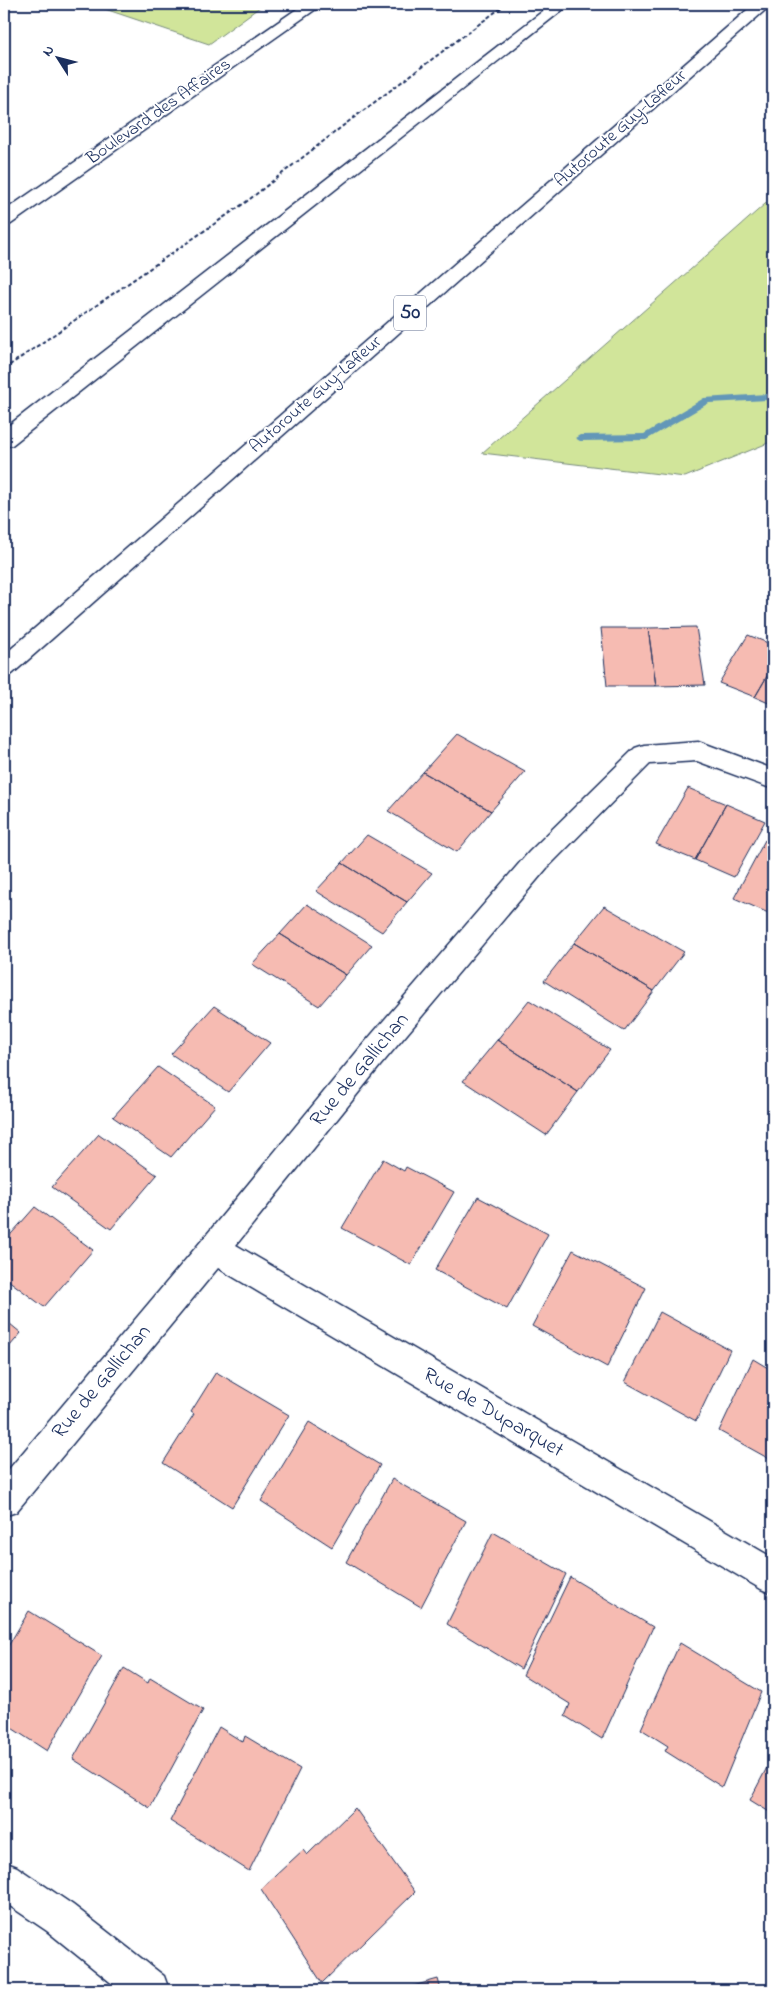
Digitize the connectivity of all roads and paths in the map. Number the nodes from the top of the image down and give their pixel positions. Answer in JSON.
{"nodes":[{"id":1,"x":315,"y":4,"type":"edge"},
{"id":2,"x":506,"y":4,"type":"edge"},
{"id":3,"x":562,"y":4,"type":"edge"},
{"id":4,"x":764,"y":4,"type":"edge"},
{"id":5,"x":4,"y":220,"type":"edge"},
{"id":6,"x":4,"y":369,"type":"edge"},
{"id":7,"x":4,"y":440,"type":"edge"},
{"id":8,"x":4,"y":668,"type":"edge"},
{"id":9,"x":773,"y":779,"type":"edge"},
{"id":10,"x":214,"y":1249,"type":"junction"},
{"id":11,"x":4,"y":1500,"type":"edge"},
{"id":12,"x":773,"y":1577,"type":"edge"},
{"id":13,"x":4,"y":1880,"type":"edge"},
{"id":14,"x":150,"y":1990,"type":"edge"}],
"edges":[{"from":1,"to":5,"type":"main road","name":"Boulevard des Affaires"},
{"from":2,"to":6,"type":"path"},
{"from":3,"to":7,"type":"main road"},
{"from":4,"to":8,"type":"main road","name":"Autoroute Guy-Lafleur","number":"50"},
{"from":9,"to":10,"type":"main road","name":"Rue de Gallichan"},
{"from":10,"to":11,"type":"main road","name":"Rue de Gallichan"},
{"from":10,"to":12,"type":"main road","name":"Rue de Duparquet"},
{"from":13,"to":14,"type":"main road"}]}
